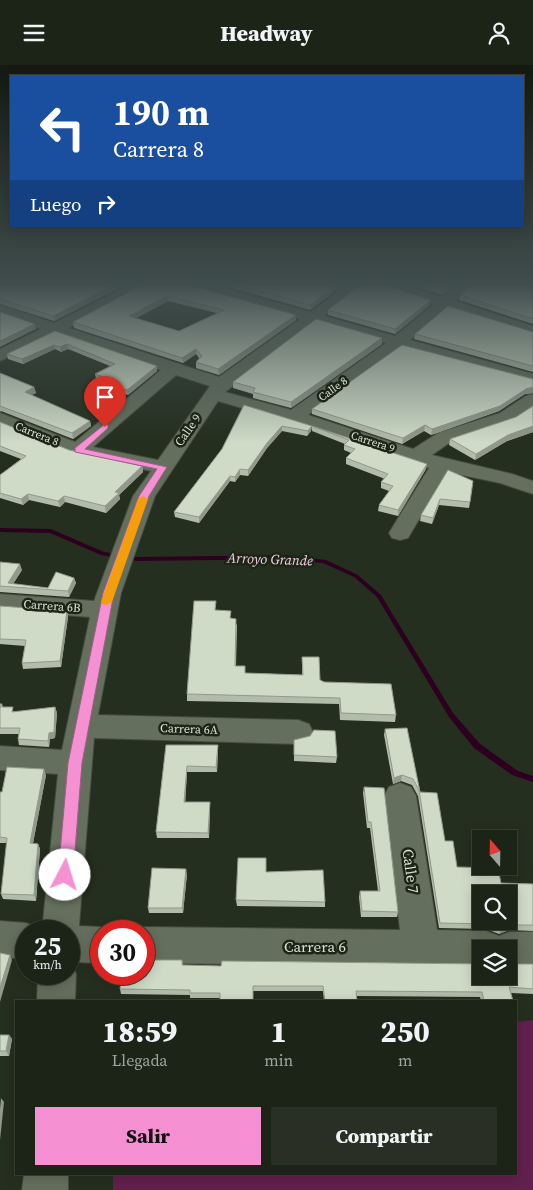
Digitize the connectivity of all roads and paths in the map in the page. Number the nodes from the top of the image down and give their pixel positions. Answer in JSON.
{"nodes":[{"id":1,"x":40,"y":338,"type":"edge"},
{"id":2,"x":79,"y":338,"type":"edge"},
{"id":3,"x":284,"y":338,"type":"edge"},
{"id":4,"x":383,"y":338,"type":"edge"},
{"id":5,"x":403,"y":338,"type":"edge"},
{"id":6,"x":398,"y":342,"type":"junction"},
{"id":7,"x":0,"y":356,"type":"edge"},
{"id":8,"x":174,"y":368,"type":"junction"},
{"id":9,"x":533,"y":379,"type":"edge"},
{"id":10,"x":217,"y":389,"type":"junction"},
{"id":11,"x":533,"y":400,"type":"edge"},
{"id":12,"x":294,"y":417,"type":"junction"},
{"id":13,"x":0,"y":419,"type":"edge"},
{"id":14,"x":78,"y":450,"type":"junction"},
{"id":15,"x":417,"y":456,"type":"junction"},
{"id":16,"x":441,"y":465,"type":"junction"},
{"id":17,"x":162,"y":467,"type":"junction"},
{"id":18,"x":533,"y":488,"type":"edge"},
{"id":19,"x":400,"y":533,"type":"dead end"},
{"id":20,"x":106,"y":601,"type":"junction"},
{"id":21,"x":0,"y":602,"type":"edge"},
{"id":22,"x":81,"y":726,"type":"junction"},
{"id":23,"x":298,"y":732,"type":"dead end"},
{"id":24,"x":0,"y":759,"type":"edge"},
{"id":25,"x":75,"y":763,"type":"junction"},
{"id":26,"x":400,"y":796,"type":"dead end"},
{"id":27,"x":61,"y":920,"type":"edge"},
{"id":28,"x":0,"y":939,"type":"edge"},
{"id":29,"x":15,"y":940,"type":"edge"},
{"id":30,"x":155,"y":945,"type":"edge"},
{"id":31,"x":421,"y":947,"type":"junction"},
{"id":32,"x":472,"y":949,"type":"edge"},
{"id":33,"x":517,"y":950,"type":"edge"},
{"id":34,"x":533,"y":951,"type":"edge"},
{"id":35,"x":57,"y":985,"type":"edge"},
{"id":36,"x":56,"y":1000,"type":"edge"},
{"id":37,"x":46,"y":1175,"type":"edge"},
{"id":38,"x":45,"y":1190,"type":"edge"}],
"edges":[{"from":1,"to":7,"type":"street"},
{"from":2,"to":8,"type":"street","name":"Carrera 9"},
{"from":3,"to":10,"type":"street","name":"Calle 9"},
{"from":4,"to":6,"type":"street"},
{"from":5,"to":6,"type":"street","name":"Calle 8"},
{"from":6,"to":9,"type":"street"},
{"from":6,"to":12,"type":"street","name":"Calle 8"},
{"from":8,"to":10,"type":"street","name":"Carrera 9"},
{"from":8,"to":14,"type":"street"},
{"from":10,"to":12,"type":"street","name":"Carrera 9"},
{"from":10,"to":17,"type":"street","name":"Calle 9"},
{"from":11,"to":15,"type":"street"},
{"from":12,"to":15,"type":"street","name":"Carrera 9"},
{"from":13,"to":14,"type":"street","name":"Carrera 8"},
{"from":14,"to":17,"type":"street","name":"Carrera 8"},
{"from":15,"to":16,"type":"street","name":"Carrera 9"},
{"from":16,"to":18,"type":"street","name":"Carrera 9"},
{"from":16,"to":19,"type":"street"},
{"from":17,"to":20,"type":"street","name":"Calle 9"},
{"from":20,"to":21,"type":"street","name":"Carrera 6B"},
{"from":20,"to":22,"type":"street","name":"Calle 9"},
{"from":22,"to":23,"type":"street","name":"Carrera 6A"},
{"from":22,"to":25,"type":"street","name":"Calle 9"},
{"from":24,"to":25,"type":"street"},
{"from":25,"to":27,"type":"street","name":"Calle 9"},
{"from":26,"to":31,"type":"street","name":"Calle 7"},
{"from":28,"to":29,"type":"street"},
{"from":30,"to":31,"type":"street","name":"Carrera 6"},
{"from":31,"to":32,"type":"street","name":"Carrera 6"},
{"from":33,"to":34,"type":"street"},
{"from":35,"to":36,"type":"street"},
{"from":37,"to":38,"type":"street"}]}
